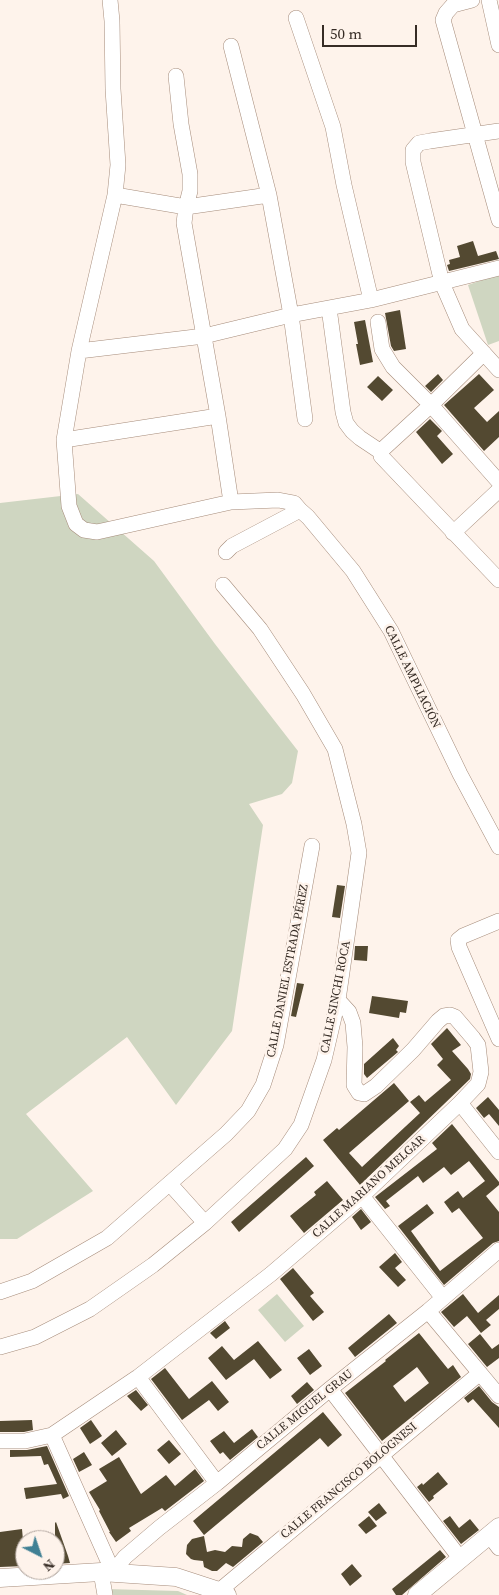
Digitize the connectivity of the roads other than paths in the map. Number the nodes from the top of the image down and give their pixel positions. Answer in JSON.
{"nodes":[{"id":1,"x":110,"y":0,"type":"edge"},
{"id":2,"x":472,"y":0,"type":"edge"},
{"id":3,"x":489,"y":0,"type":"edge"},
{"id":4,"x":296,"y":18,"type":"dead end"},
{"id":5,"x":499,"y":45,"type":"edge"},
{"id":6,"x":231,"y":46,"type":"dead end"},
{"id":7,"x":176,"y":76,"type":"dead end"},
{"id":8,"x":499,"y":131,"type":"edge"},
{"id":9,"x":475,"y":134,"type":"junction"},
{"id":10,"x":115,"y":195,"type":"junction"},
{"id":11,"x":269,"y":195,"type":"junction"},
{"id":12,"x":186,"y":207,"type":"junction"},
{"id":13,"x":499,"y":220,"type":"edge"},
{"id":14,"x":499,"y":268,"type":"edge"},
{"id":15,"x":442,"y":283,"type":"junction"},
{"id":16,"x":371,"y":300,"type":"junction"},
{"id":17,"x":329,"y":308,"type":"junction"},
{"id":18,"x":291,"y":315,"type":"junction"},
{"id":19,"x":378,"y":322,"type":"dead end"},
{"id":20,"x":204,"y":336,"type":"junction"},
{"id":21,"x":79,"y":351,"type":"junction"},
{"id":22,"x":484,"y":353,"type":"junction"},
{"id":23,"x":499,"y":370,"type":"edge"},
{"id":24,"x":431,"y":405,"type":"junction"},
{"id":25,"x":218,"y":416,"type":"junction"},
{"id":26,"x":305,"y":419,"type":"dead end"},
{"id":27,"x":64,"y":440,"type":"junction"},
{"id":28,"x":381,"y":452,"type":"junction"},
{"id":29,"x":499,"y":482,"type":"edge"},
{"id":30,"x":499,"y":490,"type":"edge"},
{"id":31,"x":231,"y":502,"type":"junction"},
{"id":32,"x":304,"y":513,"type":"junction"},
{"id":33,"x":453,"y":532,"type":"junction"},
{"id":34,"x":226,"y":552,"type":"dead end"},
{"id":35,"x":499,"y":580,"type":"edge"},
{"id":36,"x":223,"y":585,"type":"dead end"},
{"id":37,"x":312,"y":846,"type":"dead end"},
{"id":38,"x":499,"y":847,"type":"edge"},
{"id":39,"x":499,"y":921,"type":"edge"},
{"id":40,"x":338,"y":1000,"type":"junction"},
{"id":41,"x":499,"y":1039,"type":"edge"},
{"id":42,"x":460,"y":1103,"type":"junction"},
{"id":43,"x":499,"y":1152,"type":"edge"},
{"id":44,"x":170,"y":1184,"type":"junction"},
{"id":45,"x":362,"y":1196,"type":"junction"},
{"id":46,"x":205,"y":1222,"type":"junction"},
{"id":47,"x":499,"y":1250,"type":"edge"},
{"id":48,"x":0,"y":1292,"type":"edge"},
{"id":49,"x":443,"y":1298,"type":"junction"},
{"id":50,"x":428,"y":1311,"type":"junction"},
{"id":51,"x":0,"y":1346,"type":"edge"},
{"id":52,"x":480,"y":1373,"type":"junction"},
{"id":53,"x":138,"y":1377,"type":"junction"},
{"id":54,"x":330,"y":1389,"type":"junction"},
{"id":55,"x":499,"y":1396,"type":"edge"},
{"id":56,"x":52,"y":1434,"type":"junction"},
{"id":57,"x":0,"y":1441,"type":"edge"},
{"id":58,"x":381,"y":1455,"type":"junction"},
{"id":59,"x":217,"y":1483,"type":"junction"},
{"id":60,"x":496,"y":1537,"type":"edge"},
{"id":61,"x":460,"y":1558,"type":"junction"},
{"id":62,"x":107,"y":1572,"type":"junction"},
{"id":63,"x":0,"y":1578,"type":"edge"},
{"id":64,"x":223,"y":1593,"type":"edge"},
{"id":65,"x":105,"y":1595,"type":"edge"},
{"id":66,"x":417,"y":1595,"type":"edge"}],
"edges":[{"from":1,"to":10,"type":"street"},
{"from":2,"to":9,"type":"street"},
{"from":3,"to":5,"type":"street"},
{"from":4,"to":16,"type":"street"},
{"from":6,"to":11,"type":"street"},
{"from":7,"to":12,"type":"street"},
{"from":8,"to":9,"type":"street"},
{"from":9,"to":13,"type":"street"},
{"from":9,"to":15,"type":"street"},
{"from":10,"to":12,"type":"street"},
{"from":10,"to":21,"type":"street"},
{"from":11,"to":12,"type":"street"},
{"from":11,"to":18,"type":"street"},
{"from":12,"to":20,"type":"street"},
{"from":14,"to":15,"type":"street"},
{"from":15,"to":16,"type":"street"},
{"from":15,"to":22,"type":"street"},
{"from":16,"to":17,"type":"street"},
{"from":17,"to":18,"type":"street"},
{"from":17,"to":28,"type":"street"},
{"from":18,"to":20,"type":"street"},
{"from":18,"to":26,"type":"street"},
{"from":19,"to":24,"type":"street"},
{"from":20,"to":21,"type":"street"},
{"from":20,"to":25,"type":"street"},
{"from":21,"to":27,"type":"street"},
{"from":22,"to":23,"type":"street"},
{"from":22,"to":24,"type":"street"},
{"from":24,"to":28,"type":"street"},
{"from":24,"to":29,"type":"street"},
{"from":25,"to":27,"type":"street"},
{"from":25,"to":31,"type":"street"},
{"from":27,"to":31,"type":"street"},
{"from":28,"to":33,"type":"street"},
{"from":30,"to":33,"type":"street"},
{"from":31,"to":32,"type":"street"},
{"from":32,"to":34,"type":"street"},
{"from":32,"to":38,"type":"street","name":"CALLE AMPLIACIÓN"},
{"from":33,"to":35,"type":"street"},
{"from":36,"to":40,"type":"street","name":"CALLE SINCHI ROCA"},
{"from":37,"to":44,"type":"street","name":"CALLE DANIEL ESTRADA PÉREZ"},
{"from":39,"to":41,"type":"street"},
{"from":40,"to":42,"type":"street","name":"CALLE MARIANO MELGAR"},
{"from":40,"to":46,"type":"street","name":"CALLE SINCHI ROCA"},
{"from":42,"to":43,"type":"street"},
{"from":42,"to":45,"type":"street","name":"CALLE MARIANO MELGAR"},
{"from":44,"to":46,"type":"street"},
{"from":44,"to":48,"type":"street","name":"CALLE DANIEL ESTRADA PÉREZ"},
{"from":45,"to":49,"type":"street"},
{"from":45,"to":53,"type":"street","name":"CALLE MARIANO MELGAR"},
{"from":46,"to":51,"type":"street","name":"CALLE SINCHI ROCA"},
{"from":47,"to":49,"type":"street","name":"CALLE MIGUEL GRAU"},
{"from":49,"to":50,"type":"street","name":"CALLE MIGUEL GRAU"},
{"from":50,"to":52,"type":"street"},
{"from":50,"to":54,"type":"street","name":"CALLE MIGUEL GRAU"},
{"from":52,"to":55,"type":"street"},
{"from":52,"to":58,"type":"street","name":"CALLE FRANCISCO BOLOGNESI"},
{"from":53,"to":56,"type":"street","name":"CALLE MARIANO MELGAR"},
{"from":53,"to":59,"type":"street"},
{"from":54,"to":58,"type":"street"},
{"from":54,"to":59,"type":"street","name":"CALLE MIGUEL GRAU"},
{"from":56,"to":57,"type":"street","name":"CALLE MARIANO MELGAR"},
{"from":56,"to":62,"type":"street"},
{"from":58,"to":61,"type":"street"},
{"from":58,"to":64,"type":"street","name":"CALLE FRANCISCO BOLOGNESI"},
{"from":59,"to":62,"type":"street","name":"CALLE MIGUEL GRAU"},
{"from":60,"to":61,"type":"street"},
{"from":61,"to":66,"type":"street"},
{"from":62,"to":63,"type":"street"},
{"from":62,"to":64,"type":"street"},
{"from":62,"to":65,"type":"street"}]}
